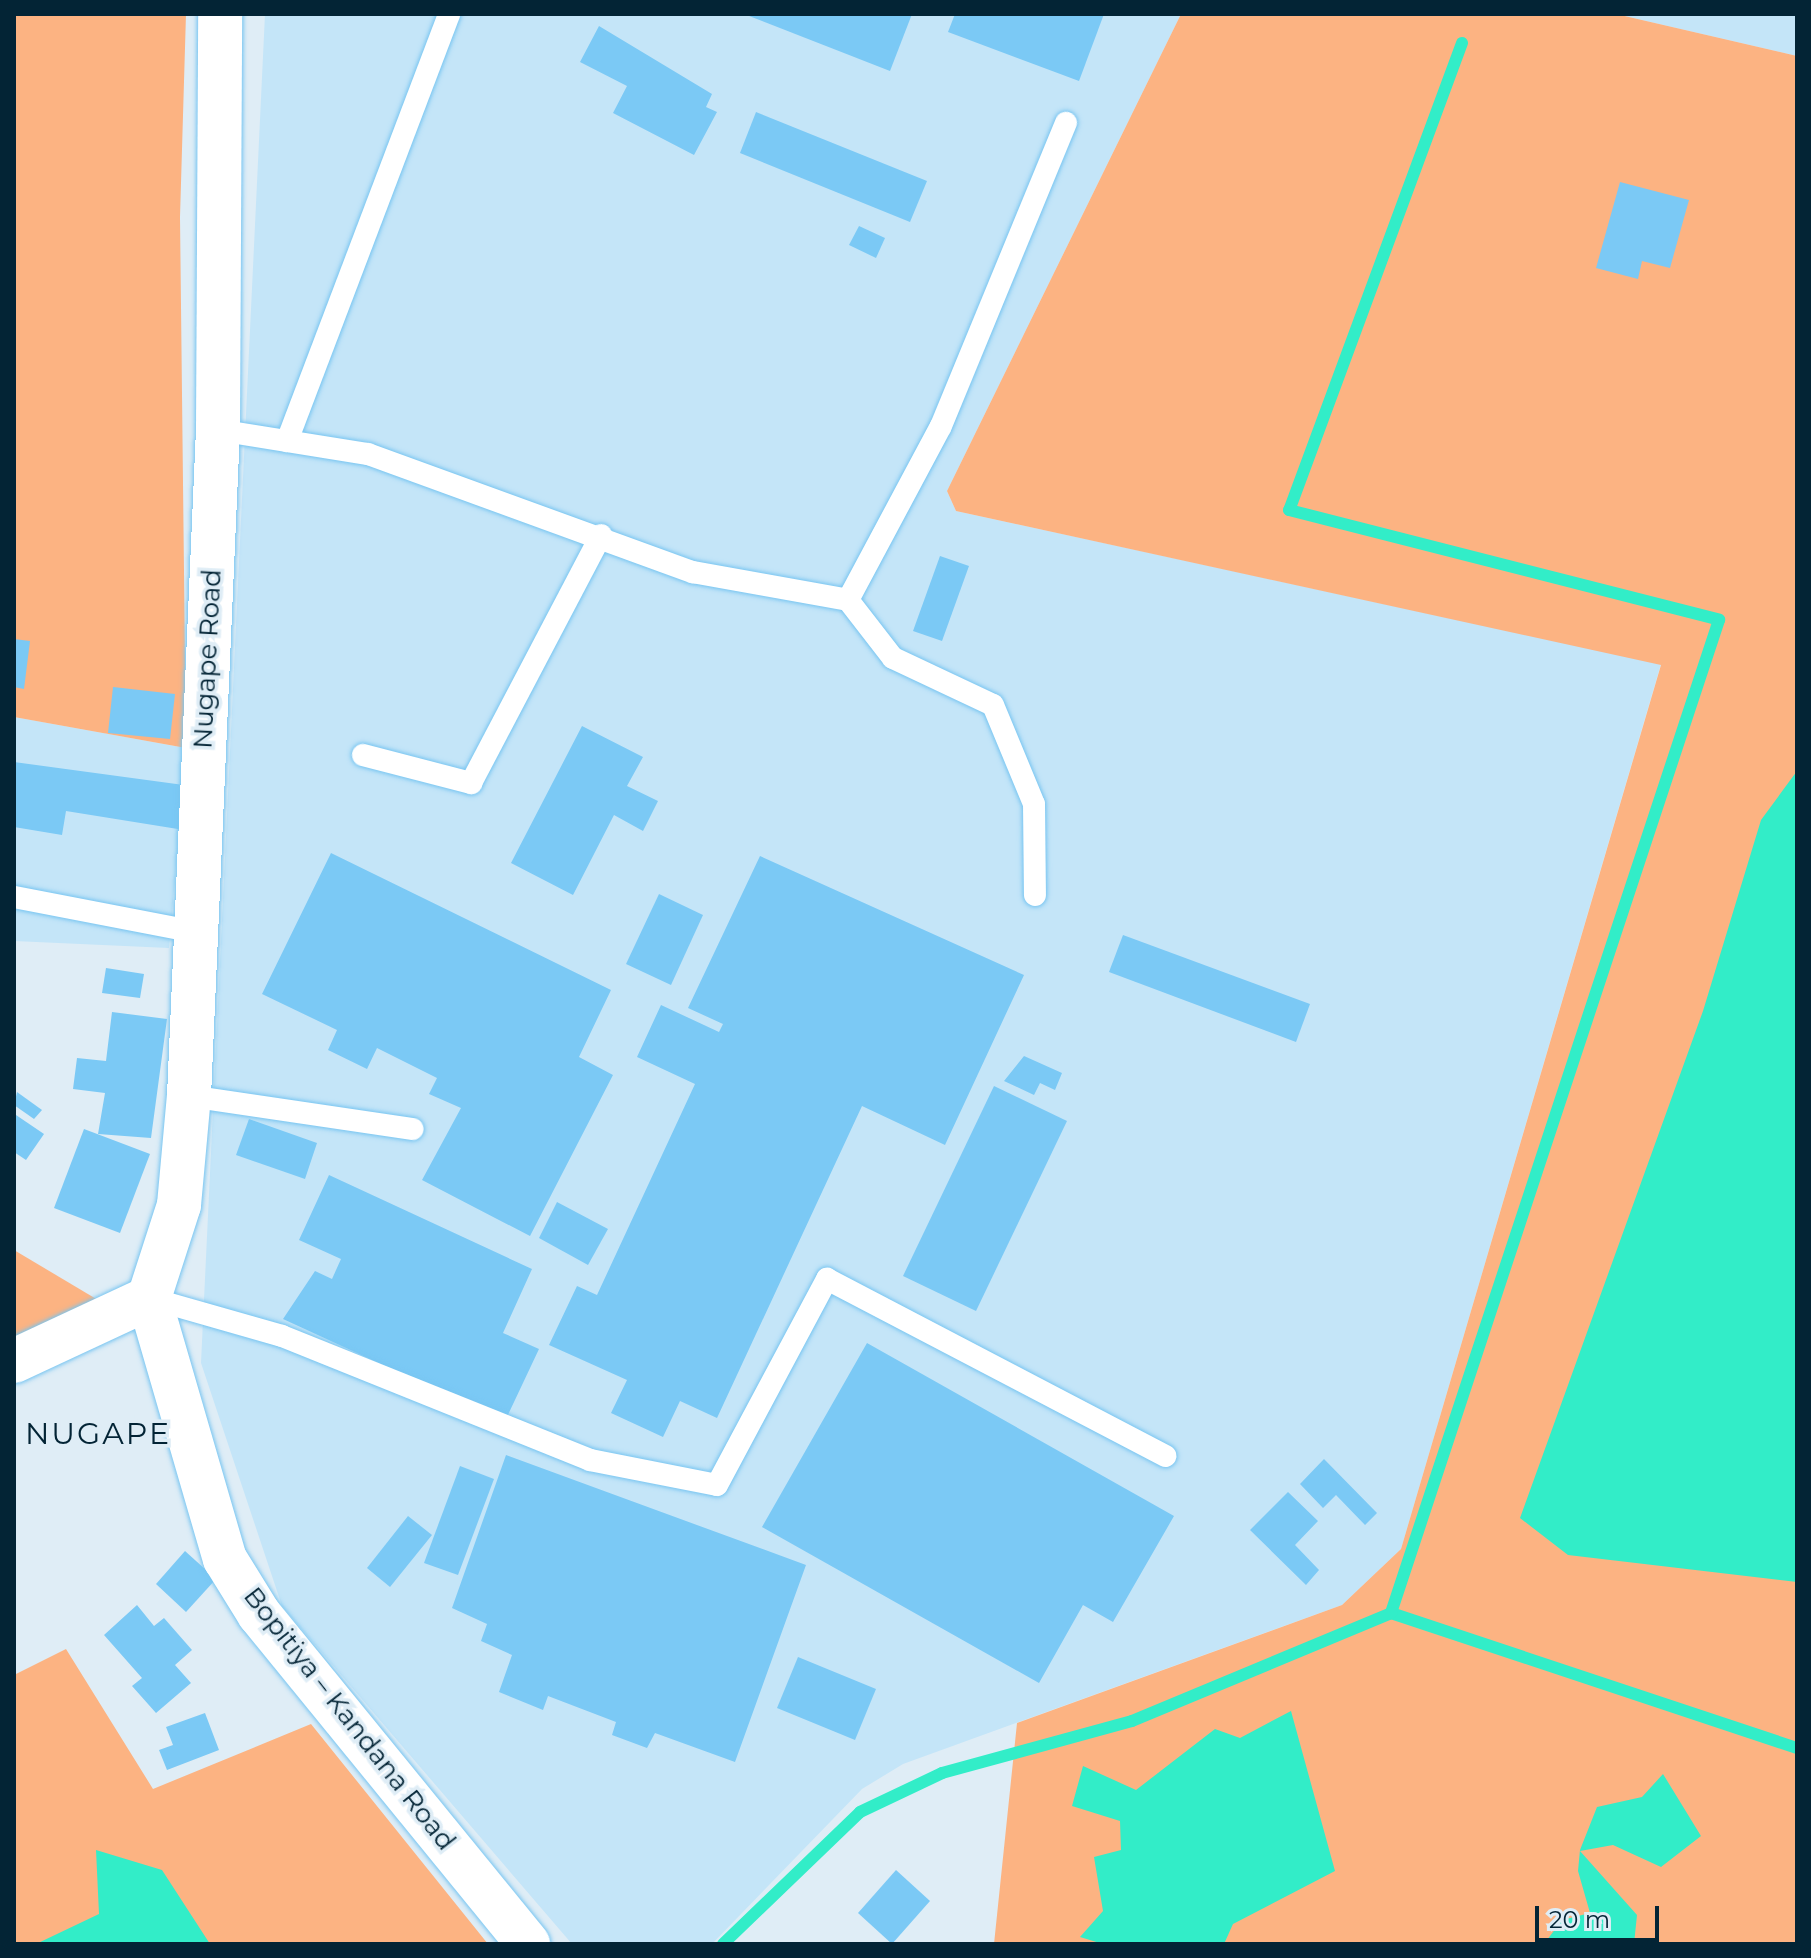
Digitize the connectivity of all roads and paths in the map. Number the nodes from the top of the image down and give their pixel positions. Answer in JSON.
{"nodes":[{"id":1,"x":220,"y":14,"type":"edge"},
{"id":2,"x":449,"y":14,"type":"edge"},
{"id":3,"x":1066,"y":123,"type":"dead end"},
{"id":4,"x":218,"y":430,"type":"junction"},
{"id":5,"x":287,"y":441,"type":"junction"},
{"id":6,"x":601,"y":535,"type":"junction"},
{"id":7,"x":848,"y":600,"type":"junction"},
{"id":8,"x":363,"y":755,"type":"dead end"},
{"id":9,"x":1035,"y":895,"type":"dead end"},
{"id":10,"x":14,"y":897,"type":"edge"},
{"id":11,"x":195,"y":932,"type":"junction"},
{"id":12,"x":189,"y":1096,"type":"junction"},
{"id":13,"x":413,"y":1129,"type":"dead end"},
{"id":14,"x":149,"y":1298,"type":"junction"},
{"id":15,"x":14,"y":1361,"type":"edge"},
{"id":16,"x":1165,"y":1456,"type":"dead end"},
{"id":17,"x":528,"y":1944,"type":"edge"}],
"edges":[{"from":1,"to":4,"type":"main road","name":"Nugape Road"},
{"from":2,"to":5,"type":"lane"},
{"from":3,"to":7,"type":"lane"},
{"from":4,"to":5,"type":"lane"},
{"from":4,"to":11,"type":"main road","name":"Nugape Road"},
{"from":5,"to":6,"type":"lane"},
{"from":6,"to":7,"type":"lane"},
{"from":6,"to":8,"type":"lane"},
{"from":7,"to":9,"type":"lane"},
{"from":10,"to":11,"type":"lane"},
{"from":11,"to":12,"type":"main road","name":"Nugape Road"},
{"from":12,"to":13,"type":"lane"},
{"from":12,"to":14,"type":"main road","name":"Nugape Road"},
{"from":14,"to":15,"type":"main road"},
{"from":14,"to":16,"type":"lane"},
{"from":14,"to":17,"type":"main road","name":"Bopitiya – Kandana Road"}]}
